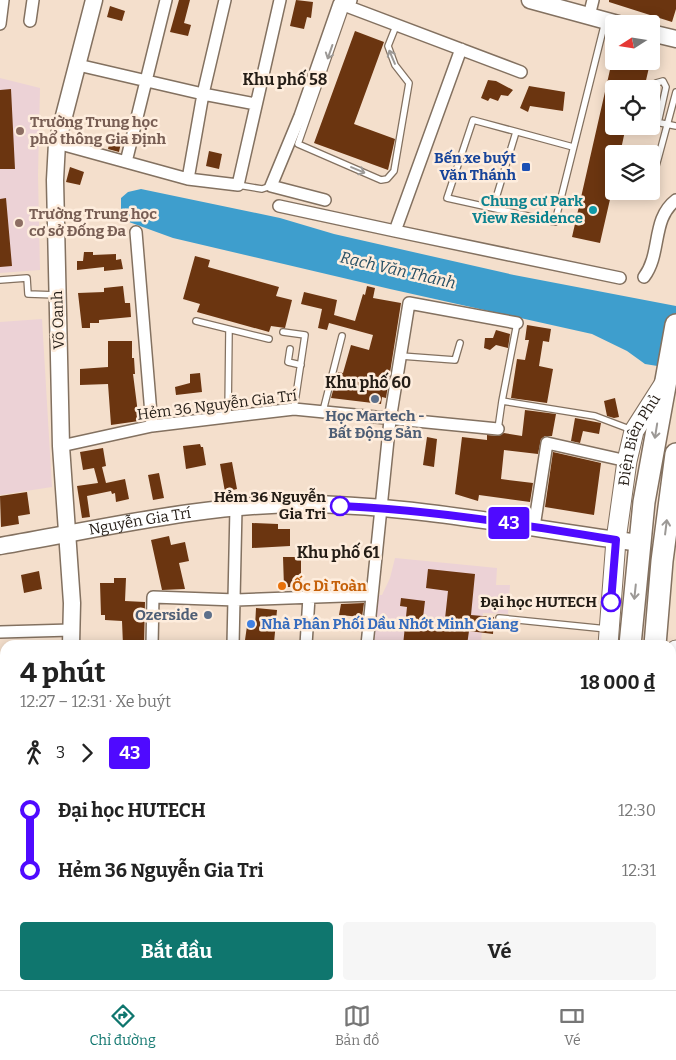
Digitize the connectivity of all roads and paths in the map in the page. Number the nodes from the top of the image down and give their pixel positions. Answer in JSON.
{"nodes":[{"id":1,"x":2,"y":0,"type":"edge"},
{"id":2,"x":33,"y":0,"type":"edge"},
{"id":3,"x":94,"y":0,"type":"edge"},
{"id":4,"x":166,"y":0,"type":"edge"},
{"id":5,"x":225,"y":0,"type":"edge"},
{"id":6,"x":280,"y":0,"type":"edge"},
{"id":7,"x":530,"y":0,"type":"edge"},
{"id":8,"x":343,"y":3,"type":"edge"},
{"id":9,"x":591,"y":8,"type":"edge"},
{"id":10,"x":605,"y":17,"type":"edge"},
{"id":11,"x":30,"y":21,"type":"dead end"},
{"id":12,"x":0,"y":24,"type":"edge"},
{"id":13,"x":396,"y":26,"type":"dead end"},
{"id":14,"x":660,"y":35,"type":"edge"},
{"id":15,"x":676,"y":39,"type":"edge"},
{"id":16,"x":605,"y":44,"type":"edge"},
{"id":17,"x":461,"y":49,"type":"junction"},
{"id":18,"x":78,"y":65,"type":"junction"},
{"id":19,"x":521,"y":72,"type":"dead end"},
{"id":20,"x":146,"y":80,"type":"junction"},
{"id":21,"x":660,"y":81,"type":"edge"},
{"id":22,"x":676,"y":92,"type":"edge"},
{"id":23,"x":203,"y":94,"type":"junction"},
{"id":24,"x":256,"y":104,"type":"junction"},
{"id":25,"x":660,"y":113,"type":"edge"},
{"id":26,"x":660,"y":122,"type":"edge"},
{"id":27,"x":667,"y":124,"type":"junction"},
{"id":28,"x":676,"y":126,"type":"edge"},
{"id":29,"x":516,"y":132,"type":"junction"},
{"id":30,"x":57,"y":143,"type":"junction"},
{"id":31,"x":573,"y":147,"type":"junction"},
{"id":32,"x":660,"y":151,"type":"edge"},
{"id":33,"x":126,"y":162,"type":"junction"},
{"id":34,"x":188,"y":179,"type":"junction"},
{"id":35,"x":238,"y":185,"type":"junction"},
{"id":36,"x":271,"y":186,"type":"junction"},
{"id":37,"x":326,"y":200,"type":"dead end"},
{"id":38,"x":676,"y":200,"type":"edge"},
{"id":39,"x":279,"y":206,"type":"dead end"},
{"id":40,"x":493,"y":208,"type":"junction"},
{"id":41,"x":395,"y":231,"type":"junction"},
{"id":42,"x":136,"y":232,"type":"dead end"},
{"id":43,"x":644,"y":277,"type":"dead end"},
{"id":44,"x":620,"y":278,"type":"dead end"},
{"id":45,"x":0,"y":280,"type":"edge"},
{"id":46,"x":57,"y":295,"type":"junction"},
{"id":47,"x":196,"y":321,"type":"dead end"},
{"id":48,"x":517,"y":323,"type":"joint"},
{"id":49,"x":676,"y":325,"type":"edge"},
{"id":50,"x":229,"y":330,"type":"junction"},
{"id":51,"x":282,"y":332,"type":"dead end"},
{"id":52,"x":342,"y":336,"type":"dead end"},
{"id":53,"x":269,"y":339,"type":"dead end"},
{"id":54,"x":460,"y":344,"type":"dead end"},
{"id":55,"x":290,"y":349,"type":"dead end"},
{"id":56,"x":401,"y":356,"type":"junction"},
{"id":57,"x":300,"y":365,"type":"junction"},
{"id":58,"x":664,"y":383,"type":"junction"},
{"id":59,"x":502,"y":400,"type":"junction"},
{"id":60,"x":294,"y":409,"type":"junction"},
{"id":61,"x":323,"y":411,"type":"junction"},
{"id":62,"x":228,"y":416,"type":"junction"},
{"id":63,"x":390,"y":420,"type":"junction"},
{"id":64,"x":152,"y":426,"type":"junction"},
{"id":65,"x":498,"y":429,"type":"joint"},
{"id":66,"x":634,"y":431,"type":"junction"},
{"id":67,"x":61,"y":446,"type":"junction"},
{"id":68,"x":676,"y":454,"type":"edge"},
{"id":69,"x":627,"y":461,"type":"junction"},
{"id":70,"x":236,"y":508,"type":"junction"},
{"id":71,"x":381,"y":508,"type":"junction"},
{"id":72,"x":534,"y":526,"type":"junction"},
{"id":73,"x":67,"y":535,"type":"junction"},
{"id":74,"x":616,"y":540,"type":"junction"},
{"id":75,"x":640,"y":543,"type":"junction"},
{"id":76,"x":0,"y":546,"type":"edge"},
{"id":77,"x":371,"y":595,"type":"junction"},
{"id":78,"x":309,"y":597,"type":"junction"},
{"id":79,"x":236,"y":600,"type":"junction"},
{"id":80,"x":499,"y":618,"type":"dead end"},
{"id":81,"x":0,"y":632,"type":"edge"},
{"id":82,"x":608,"y":637,"type":"edge"},
{"id":83,"x":71,"y":638,"type":"edge"},
{"id":84,"x":152,"y":640,"type":"edge"},
{"id":85,"x":233,"y":640,"type":"edge"},
{"id":86,"x":306,"y":640,"type":"edge"},
{"id":87,"x":366,"y":640,"type":"edge"},
{"id":88,"x":630,"y":640,"type":"edge"},
{"id":89,"x":655,"y":640,"type":"edge"}],
"edges":[{"from":1,"to":12,"type":"street"},
{"from":2,"to":11,"type":"street"},
{"from":3,"to":18,"type":"street","name":"Võ Oanh"},
{"from":4,"to":20,"type":"street"},
{"from":5,"to":23,"type":"street"},
{"from":6,"to":24,"type":"street"},
{"from":7,"to":9,"type":"street"},
{"from":8,"to":13,"type":"lane","one_way":true},
{"from":8,"to":17,"type":"street"},
{"from":8,"to":36,"type":"street"},
{"from":9,"to":10,"type":"street"},
{"from":14,"to":15,"type":"street"},
{"from":16,"to":31,"type":"lane"},
{"from":17,"to":19,"type":"street"},
{"from":17,"to":41,"type":"street"},
{"from":18,"to":20,"type":"street"},
{"from":18,"to":30,"type":"street","name":"Võ Oanh"},
{"from":20,"to":23,"type":"street"},
{"from":20,"to":33,"type":"street"},
{"from":21,"to":25,"type":"lane"},
{"from":22,"to":27,"type":"lane"},
{"from":23,"to":24,"type":"street"},
{"from":23,"to":34,"type":"street"},
{"from":24,"to":35,"type":"street"},
{"from":26,"to":27,"type":"lane"},
{"from":27,"to":28,"type":"lane"},
{"from":27,"to":32,"type":"lane"},
{"from":29,"to":31,"type":"lane"},
{"from":29,"to":40,"type":"lane"},
{"from":29,"to":40,"type":"lane"},
{"from":30,"to":33,"type":"street"},
{"from":30,"to":46,"type":"street","name":"Võ Oanh"},
{"from":31,"to":40,"type":"lane"},
{"from":33,"to":34,"type":"street"},
{"from":34,"to":35,"type":"street"},
{"from":35,"to":36,"type":"lane"},
{"from":36,"to":37,"type":"street"},
{"from":38,"to":43,"type":"street"},
{"from":39,"to":41,"type":"street"},
{"from":41,"to":44,"type":"street"},
{"from":42,"to":64,"type":"street"},
{"from":45,"to":46,"type":"lane"},
{"from":46,"to":67,"type":"street","name":"Võ Oanh"},
{"from":47,"to":50,"type":"lane"},
{"from":48,"to":56,"type":"street"},
{"from":48,"to":59,"type":"lane"},
{"from":49,"to":58,"type":"highway"},
{"from":50,"to":53,"type":"lane"},
{"from":50,"to":62,"type":"lane"},
{"from":51,"to":57,"type":"lane"},
{"from":52,"to":61,"type":"lane"},
{"from":54,"to":56,"type":"lane"},
{"from":55,"to":57,"type":"lane"},
{"from":56,"to":63,"type":"street"},
{"from":57,"to":60,"type":"lane"},
{"from":58,"to":66,"type":"main road","name":"Điện Biên Phủ"},
{"from":58,"to":75,"type":"highway","name":"Điện Biên Phủ","one_way":true},
{"from":59,"to":65,"type":"lane"},
{"from":59,"to":66,"type":"lane"},
{"from":60,"to":61,"type":"street","name":"Hẻm 36 Nguyễn Gia Trí"},
{"from":60,"to":62,"type":"street","name":"Hẻm 36 Nguyễn Gia Trí"},
{"from":61,"to":63,"type":"street","name":"Hẻm 36 Nguyễn Gia Trí"},
{"from":62,"to":64,"type":"street","name":"Hẻm 36 Nguyễn Gia Trí"},
{"from":63,"to":65,"type":"street","name":"Hẻm 36 Nguyễn Gia Trí"},
{"from":63,"to":71,"type":"street"},
{"from":64,"to":67,"type":"street","name":"Hẻm 36 Nguyễn Gia Trí"},
{"from":66,"to":69,"type":"main road","name":"Điện Biên Phủ"},
{"from":67,"to":73,"type":"street","name":"Võ Oanh"},
{"from":89,"to":68,"type":"highway","one_way":true},
{"from":69,"to":72,"type":"street"},
{"from":69,"to":74,"type":"main road","name":"Điện Biên Phủ"},
{"from":70,"to":71,"type":"street","name":"Nguyễn Gia Trí"},
{"from":70,"to":73,"type":"street","name":"Nguyễn Gia Trí"},
{"from":70,"to":79,"type":"street"},
{"from":71,"to":72,"type":"street","name":"Nguyễn Gia Trí"},
{"from":71,"to":77,"type":"street"},
{"from":72,"to":74,"type":"street","name":"Nguyễn Gia Trí"},
{"from":73,"to":76,"type":"street","name":"Nguyễn Gia Trí"},
{"from":73,"to":83,"type":"street","name":"Võ Oanh"},
{"from":74,"to":75,"type":"street","name":"Nguyễn Gia Trí"},
{"from":74,"to":82,"type":"main road","name":"Điện Biên Phủ"},
{"from":75,"to":88,"type":"highway","name":"Điện Biên Phủ","one_way":true},
{"from":77,"to":78,"type":"street"},
{"from":77,"to":87,"type":"street"},
{"from":78,"to":79,"type":"street"},
{"from":78,"to":86,"type":"street"},
{"from":79,"to":84,"type":"street"},
{"from":79,"to":85,"type":"street"},
{"from":80,"to":82,"type":"lane"},
{"from":81,"to":83,"type":"street"}]}
